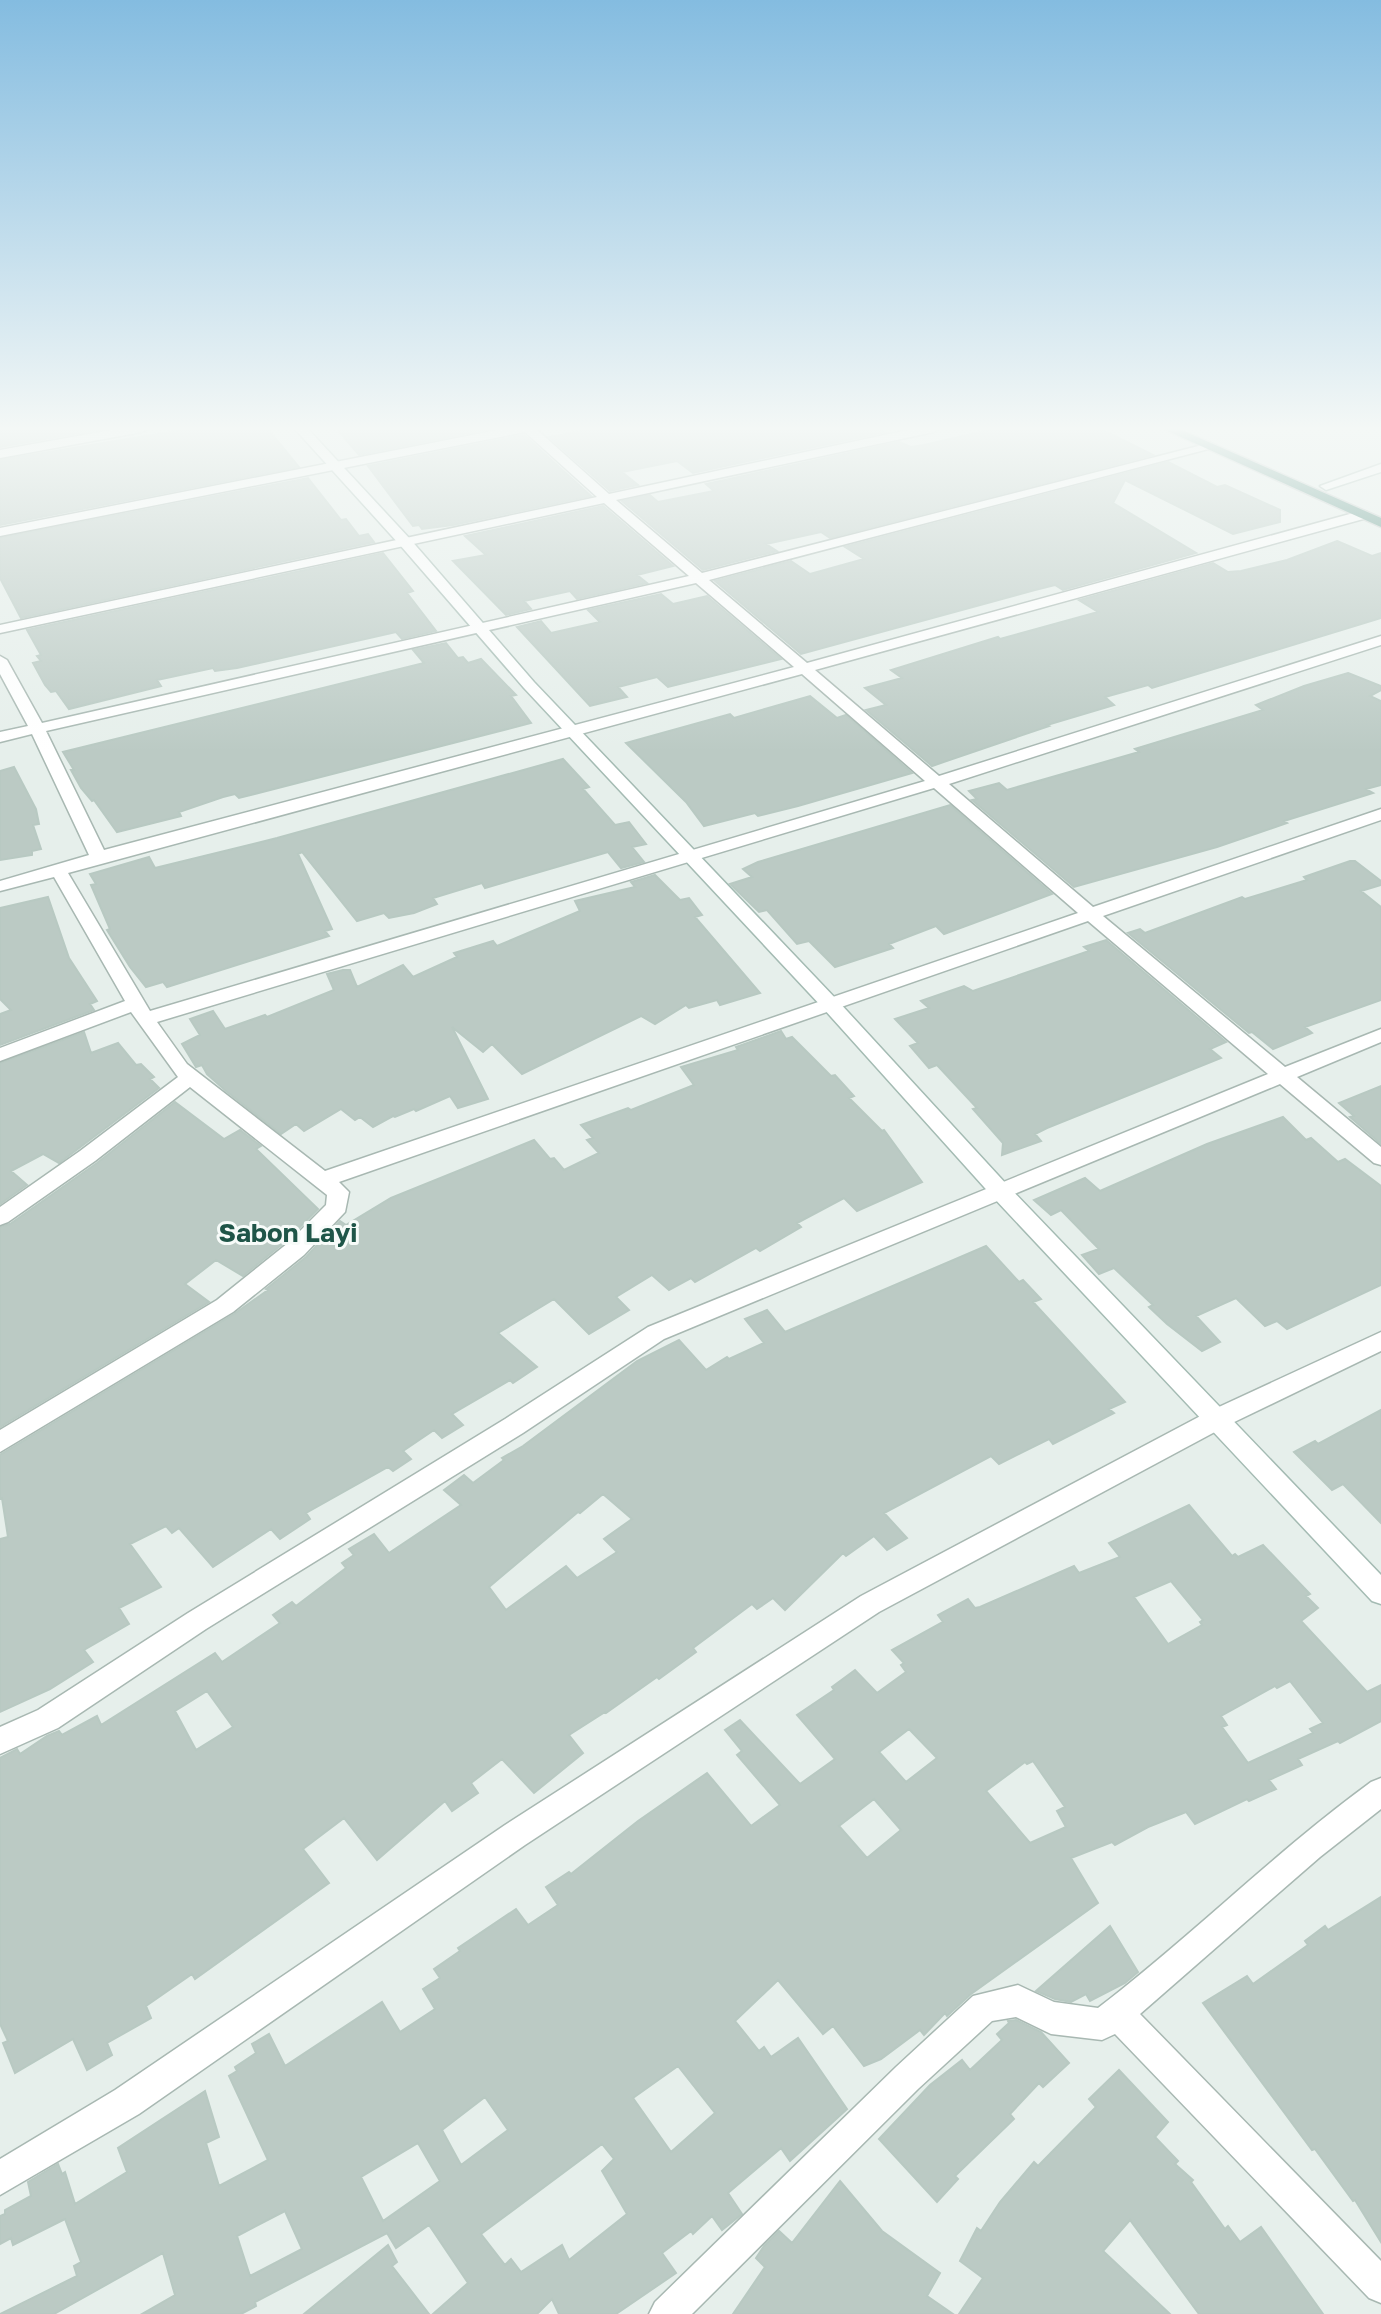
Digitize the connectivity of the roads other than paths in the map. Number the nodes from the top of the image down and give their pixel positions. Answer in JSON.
{"nodes":[{"id":1,"x":399,"y":536,"type":"edge"},
{"id":2,"x":432,"y":536,"type":"edge"},
{"id":3,"x":650,"y":536,"type":"edge"},
{"id":4,"x":866,"y":536,"type":"edge"},
{"id":5,"x":1282,"y":536,"type":"edge"},
{"id":6,"x":405,"y":542,"type":"junction"},
{"id":7,"x":699,"y":579,"type":"junction"},
{"id":8,"x":0,"y":629,"type":"edge"},
{"id":9,"x":480,"y":630,"type":"junction"},
{"id":10,"x":1381,"y":640,"type":"edge"},
{"id":11,"x":0,"y":660,"type":"edge"},
{"id":12,"x":804,"y":668,"type":"junction"},
{"id":13,"x":37,"y":729,"type":"junction"},
{"id":14,"x":573,"y":732,"type":"junction"},
{"id":15,"x":0,"y":737,"type":"edge"},
{"id":16,"x":938,"y":782,"type":"junction"},
{"id":17,"x":1381,"y":814,"type":"edge"},
{"id":18,"x":691,"y":856,"type":"junction"},
{"id":19,"x":100,"y":857,"type":"junction"},
{"id":20,"x":58,"y":870,"type":"junction"},
{"id":21,"x":0,"y":886,"type":"edge"},
{"id":22,"x":1090,"y":914,"type":"junction"},
{"id":23,"x":830,"y":1004,"type":"junction"},
{"id":24,"x":141,"y":1011,"type":"junction"},
{"id":25,"x":1381,"y":1035,"type":"edge"},
{"id":26,"x":0,"y":1055,"type":"edge"},
{"id":27,"x":1282,"y":1075,"type":"junction"},
{"id":28,"x":190,"y":1079,"type":"junction"},
{"id":29,"x":1381,"y":1158,"type":"edge"},
{"id":30,"x":322,"y":1180,"type":"junction"},
{"id":31,"x":1001,"y":1192,"type":"junction"},
{"id":32,"x":0,"y":1217,"type":"edge"},
{"id":33,"x":1381,"y":1341,"type":"edge"},
{"id":34,"x":1217,"y":1419,"type":"junction"},
{"id":35,"x":0,"y":1442,"type":"edge"},
{"id":36,"x":1381,"y":1593,"type":"edge"},
{"id":37,"x":0,"y":1741,"type":"edge"},
{"id":38,"x":1381,"y":1791,"type":"edge"},
{"id":39,"x":1117,"y":2013,"type":"junction"},
{"id":40,"x":0,"y":2178,"type":"edge"},
{"id":41,"x":1381,"y":2286,"type":"edge"},
{"id":42,"x":667,"y":2314,"type":"edge"}],
"edges":[{"from":1,"to":6,"type":"street"},
{"from":2,"to":6,"type":"street"},
{"from":3,"to":7,"type":"street"},
{"from":4,"to":7,"type":"street"},
{"from":5,"to":12,"type":"street"},
{"from":6,"to":8,"type":"street"},
{"from":6,"to":9,"type":"street"},
{"from":7,"to":9,"type":"street"},
{"from":7,"to":12,"type":"street"},
{"from":9,"to":13,"type":"street"},
{"from":9,"to":14,"type":"street"},
{"from":10,"to":16,"type":"street"},
{"from":11,"to":13,"type":"street"},
{"from":12,"to":14,"type":"street"},
{"from":12,"to":16,"type":"street"},
{"from":13,"to":15,"type":"street"},
{"from":13,"to":19,"type":"street"},
{"from":14,"to":18,"type":"street"},
{"from":14,"to":19,"type":"street"},
{"from":16,"to":18,"type":"street"},
{"from":16,"to":22,"type":"street"},
{"from":17,"to":22,"type":"street"},
{"from":18,"to":23,"type":"street"},
{"from":18,"to":24,"type":"street"},
{"from":19,"to":20,"type":"street"},
{"from":20,"to":21,"type":"street"},
{"from":20,"to":24,"type":"street"},
{"from":22,"to":23,"type":"street"},
{"from":22,"to":27,"type":"street"},
{"from":23,"to":30,"type":"street"},
{"from":23,"to":31,"type":"street"},
{"from":24,"to":26,"type":"street"},
{"from":24,"to":28,"type":"street"},
{"from":25,"to":27,"type":"street"},
{"from":27,"to":29,"type":"street"},
{"from":27,"to":31,"type":"street"},
{"from":28,"to":30,"type":"street"},
{"from":28,"to":32,"type":"street"},
{"from":30,"to":35,"type":"street"},
{"from":31,"to":34,"type":"street"},
{"from":31,"to":37,"type":"street"},
{"from":33,"to":34,"type":"street"},
{"from":34,"to":36,"type":"street"},
{"from":34,"to":40,"type":"street"},
{"from":38,"to":39,"type":"street"},
{"from":39,"to":41,"type":"street"},
{"from":39,"to":42,"type":"street"}]}
